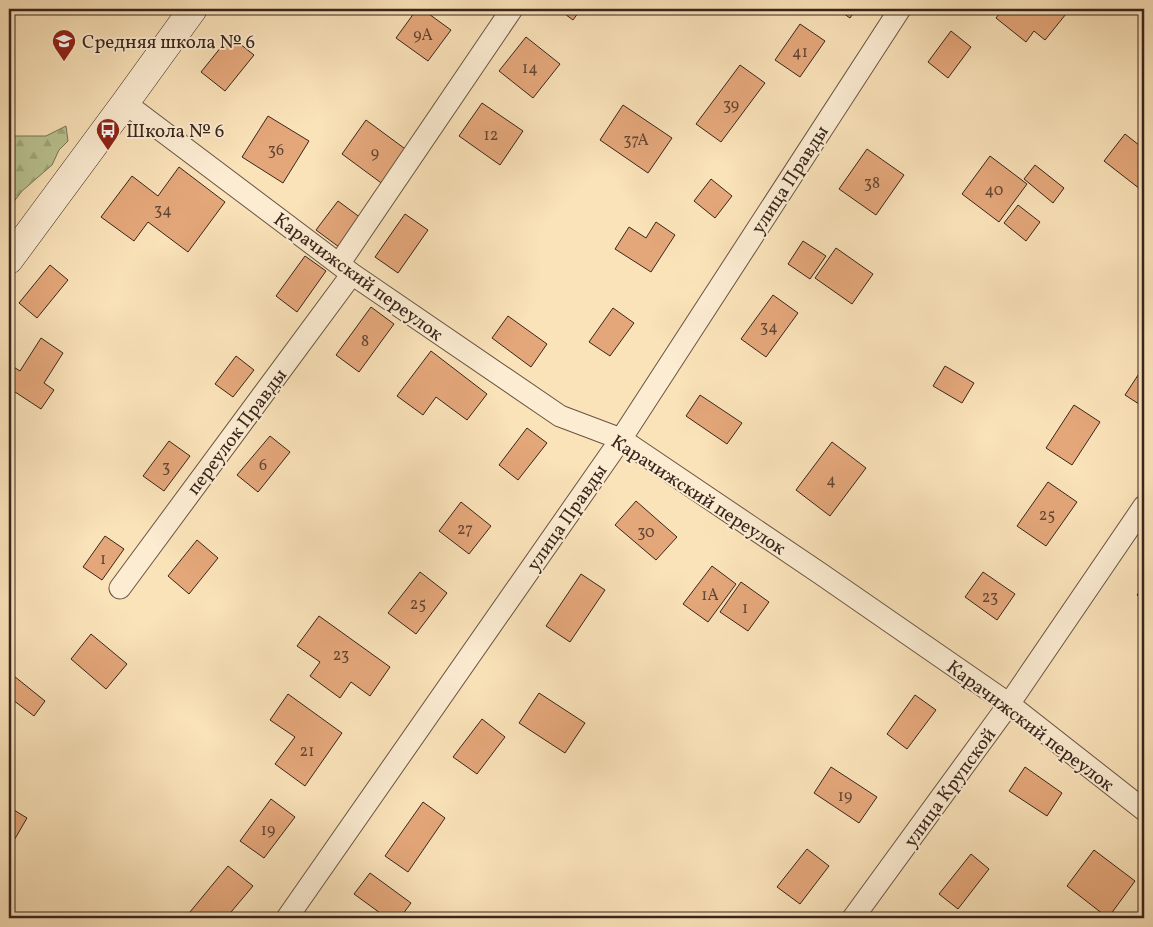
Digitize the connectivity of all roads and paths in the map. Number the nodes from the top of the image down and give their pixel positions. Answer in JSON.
{"nodes":[{"id":1,"x":192,"y":9,"type":"edge"},
{"id":2,"x":512,"y":9,"type":"edge"},
{"id":3,"x":900,"y":9,"type":"edge"},
{"id":4,"x":125,"y":103,"type":"junction"},
{"id":5,"x":9,"y":260,"type":"edge"},
{"id":6,"x":345,"y":269,"type":"junction"},
{"id":7,"x":620,"y":439,"type":"junction"},
{"id":8,"x":1144,"y":506,"type":"edge"},
{"id":9,"x":120,"y":588,"type":"dead end"},
{"id":10,"x":1009,"y":704,"type":"junction"},
{"id":11,"x":1144,"y":810,"type":"edge"},
{"id":12,"x":287,"y":918,"type":"edge"},
{"id":13,"x":854,"y":918,"type":"edge"}],
"edges":[{"from":1,"to":4,"type":"street"},
{"from":2,"to":6,"type":"street","name":"переулок Правды"},
{"from":3,"to":7,"type":"street","name":"улица Правды"},
{"from":4,"to":5,"type":"street"},
{"from":4,"to":6,"type":"street","name":"Карачижский переулок"},
{"from":6,"to":7,"type":"street","name":"Карачижский переулок"},
{"from":6,"to":9,"type":"street","name":"переулок Правды"},
{"from":7,"to":10,"type":"street","name":"Карачижский переулок"},
{"from":7,"to":12,"type":"street","name":"улица Правды"},
{"from":8,"to":10,"type":"street","name":"улица Крупской"},
{"from":10,"to":11,"type":"street","name":"Карачижский переулок"},
{"from":10,"to":13,"type":"street","name":"улица Крупской"}]}
